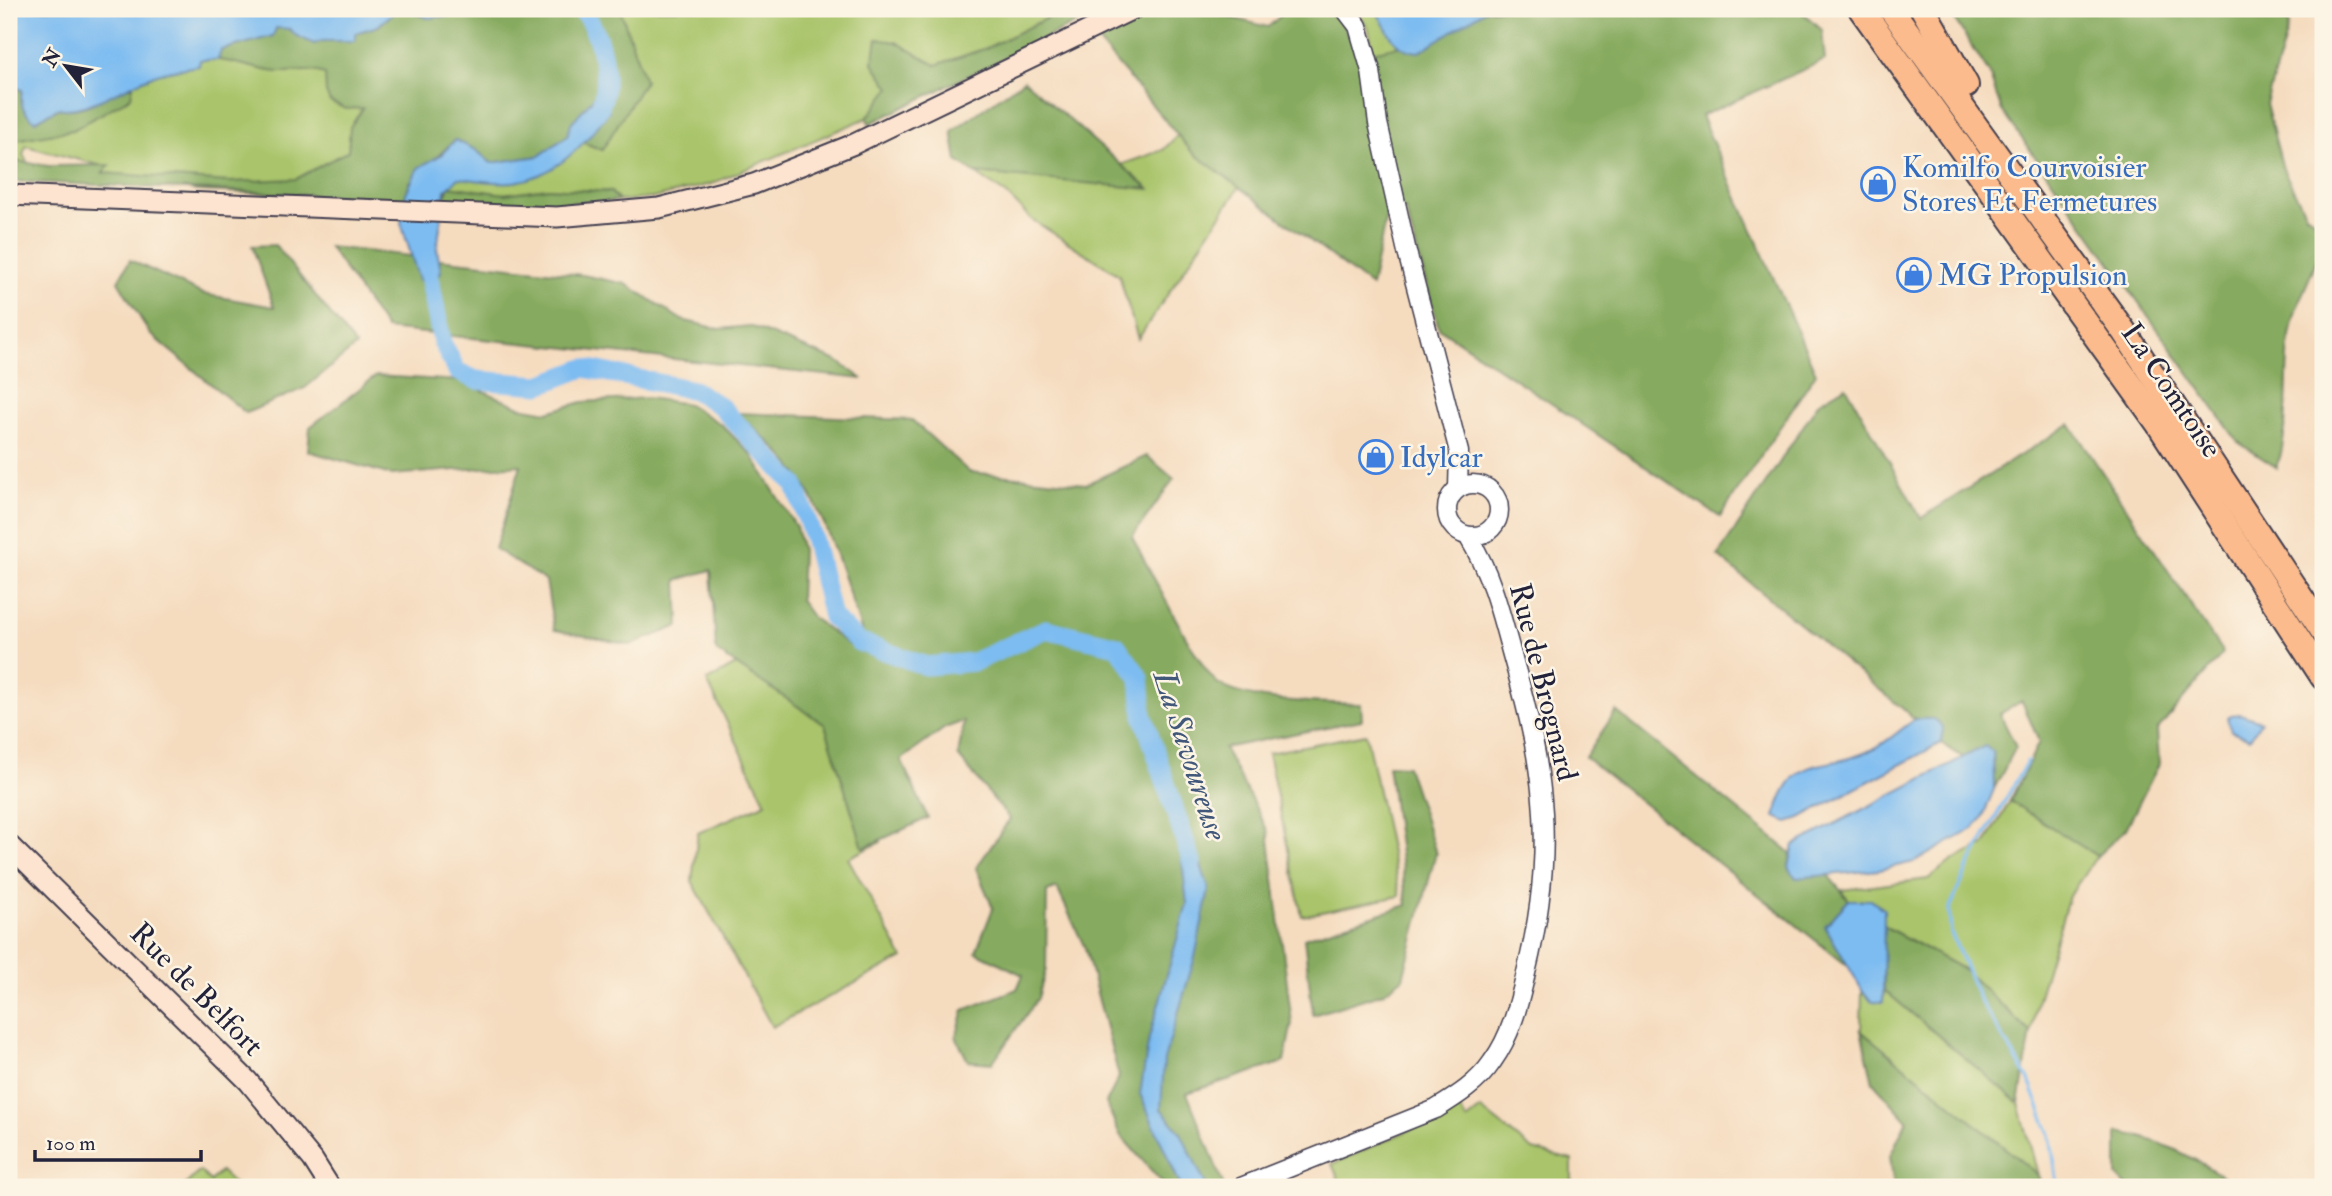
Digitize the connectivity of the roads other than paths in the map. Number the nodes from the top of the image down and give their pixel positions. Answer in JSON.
{"nodes":[{"id":1,"x":1133,"y":9,"type":"edge"},
{"id":2,"x":1345,"y":9,"type":"edge"},
{"id":3,"x":1846,"y":9,"type":"edge"},
{"id":4,"x":1861,"y":9,"type":"edge"},
{"id":5,"x":1891,"y":9,"type":"edge"},
{"id":6,"x":1923,"y":9,"type":"edge"},
{"id":7,"x":1943,"y":120,"type":"junction"},
{"id":8,"x":9,"y":195,"type":"edge"},
{"id":9,"x":2036,"y":207,"type":"junction"},
{"id":10,"x":1459,"y":452,"type":"junction"},
{"id":11,"x":1480,"y":484,"type":"junction"},
{"id":12,"x":1458,"y":488,"type":"junction"},
{"id":13,"x":1489,"y":532,"type":"junction"},
{"id":14,"x":1468,"y":536,"type":"junction"},
{"id":15,"x":1488,"y":569,"type":"junction"},
{"id":16,"x":2323,"y":631,"type":"edge"},
{"id":17,"x":2323,"y":677,"type":"edge"},
{"id":18,"x":9,"y":845,"type":"edge"},
{"id":19,"x":330,"y":1187,"type":"edge"},
{"id":20,"x":1241,"y":1187,"type":"edge"}],
"edges":[{"from":1,"to":8,"type":"main road"},
{"from":2,"to":10,"type":"street"},
{"from":3,"to":7,"type":"highway"},
{"from":4,"to":7,"type":"highway","name":"La Comtoise"},
{"from":5,"to":9,"type":"highway","name":"La Comtoise"},
{"from":6,"to":9,"type":"highway"},
{"from":7,"to":17,"type":"highway","name":"La Comtoise"},
{"from":9,"to":16,"type":"highway","name":"La Comtoise"},
{"from":10,"to":11,"type":"street"},
{"from":10,"to":12,"type":"street"},
{"from":11,"to":12,"type":"street"},
{"from":11,"to":13,"type":"street"},
{"from":12,"to":14,"type":"street"},
{"from":13,"to":14,"type":"street"},
{"from":13,"to":15,"type":"street","name":"Rue de Brognard"},
{"from":14,"to":15,"type":"street","name":"Rue de Brognard"},
{"from":15,"to":20,"type":"street","name":"Rue de Brognard"},
{"from":18,"to":19,"type":"main road","name":"Rue de Belfort"}]}
